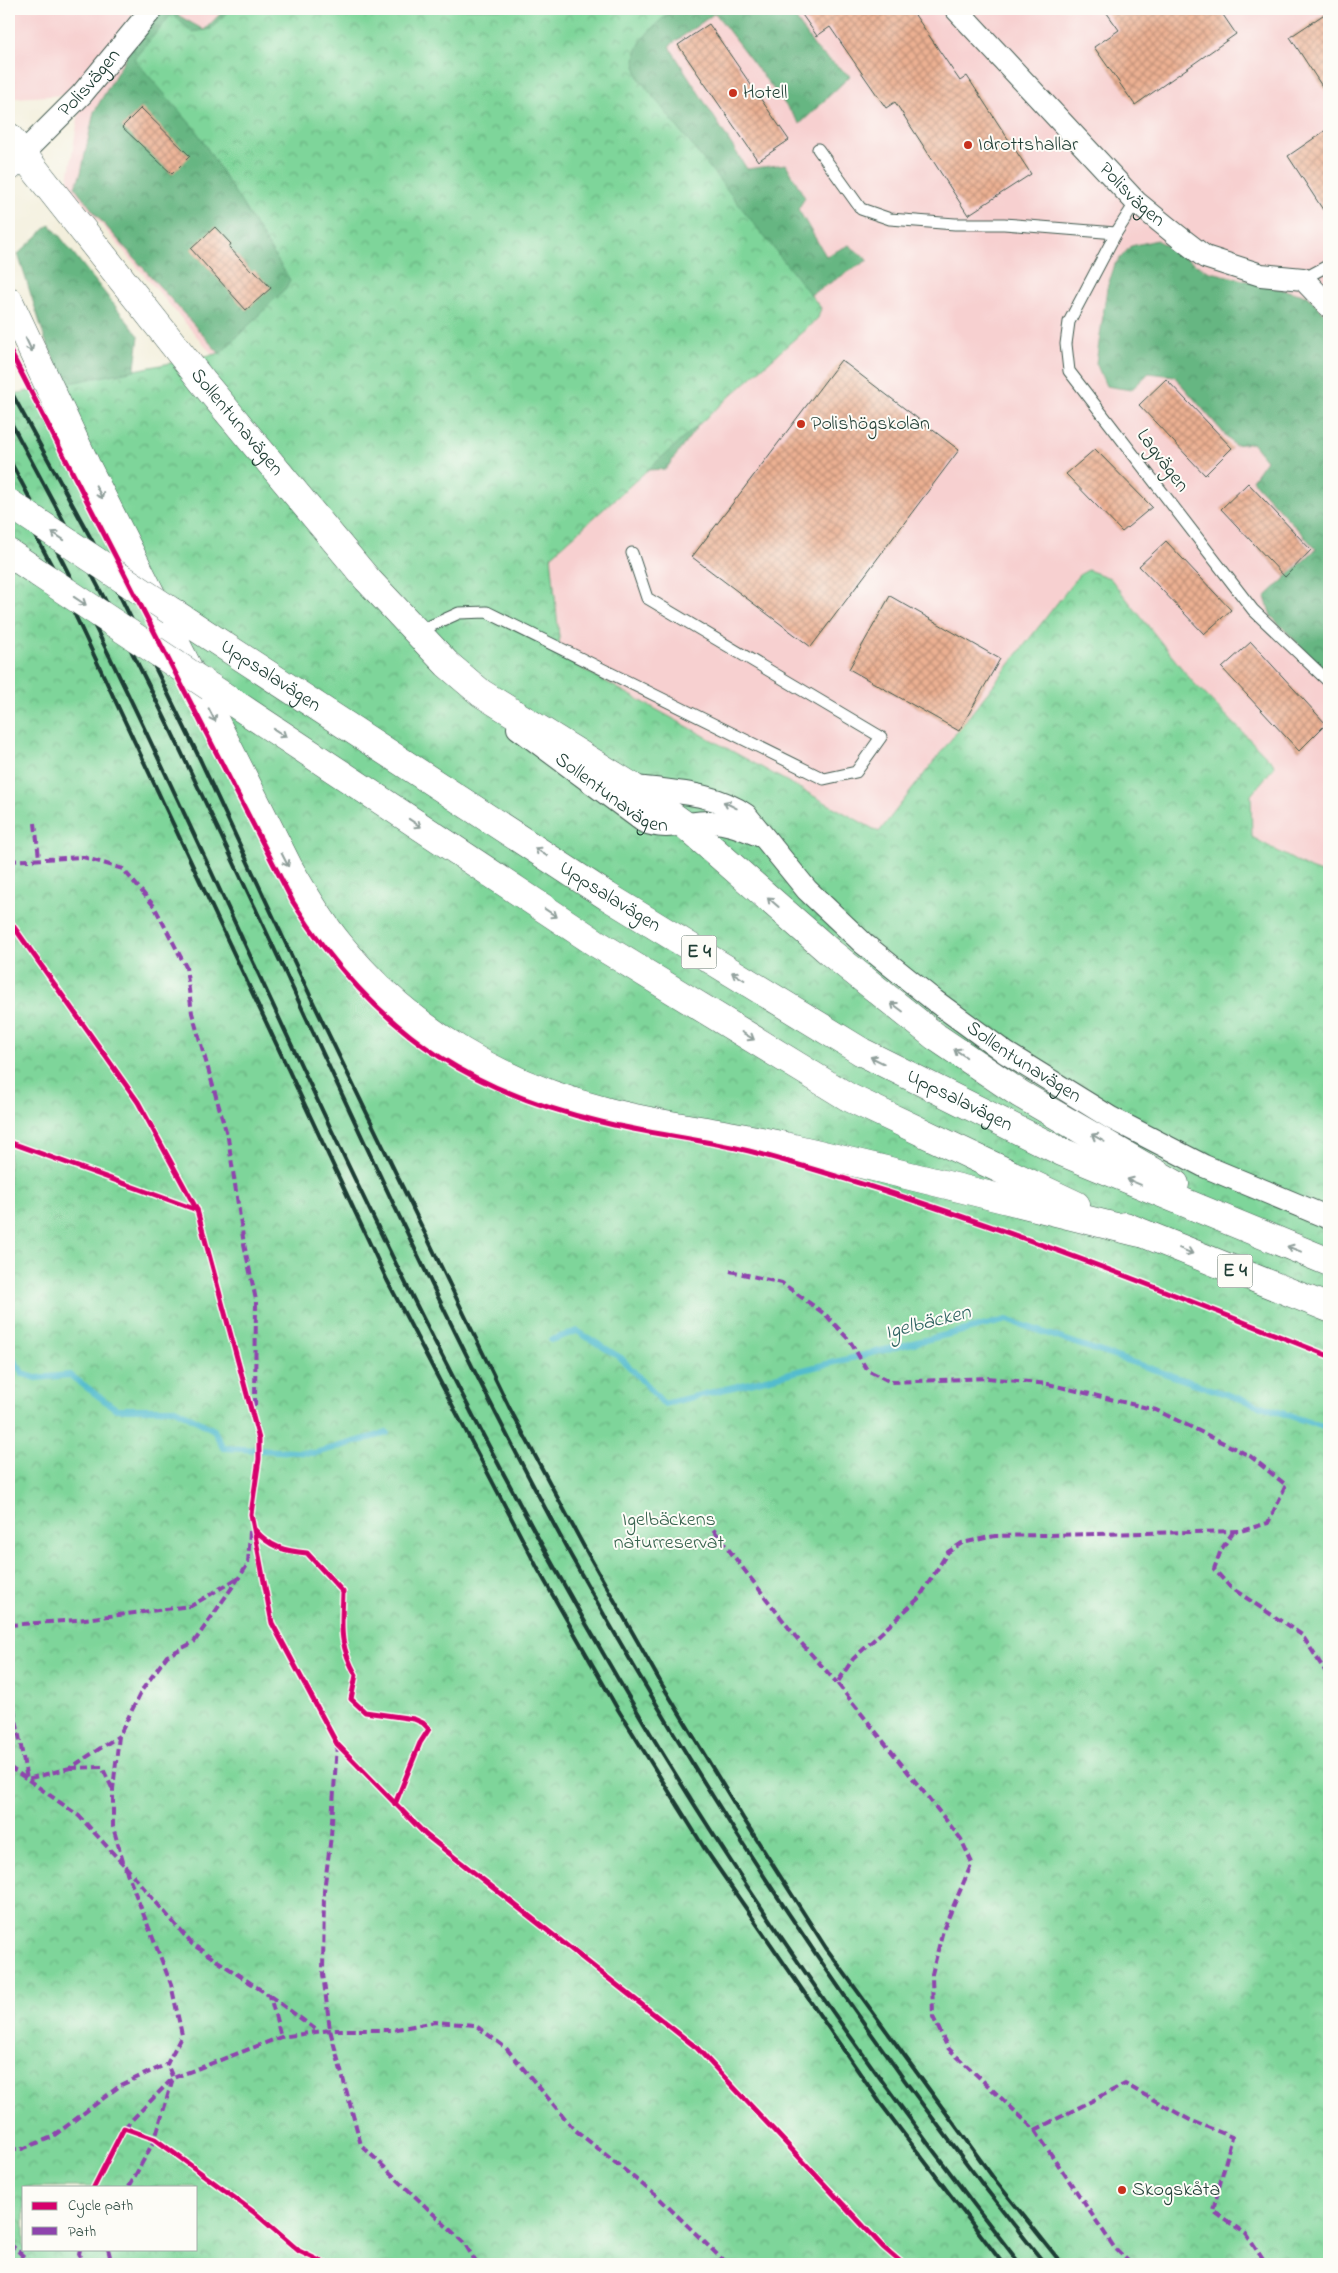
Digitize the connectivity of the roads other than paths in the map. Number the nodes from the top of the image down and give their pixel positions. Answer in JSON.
{"nodes":[{"id":1,"x":152,"y":9,"type":"edge"},
{"id":2,"x":956,"y":9,"type":"edge"},
{"id":3,"x":818,"y":149,"type":"dead end"},
{"id":4,"x":13,"y":153,"type":"edge"},
{"id":5,"x":1136,"y":202,"type":"junction"},
{"id":6,"x":1116,"y":233,"type":"junction"},
{"id":7,"x":1329,"y":265,"type":"edge"},
{"id":8,"x":1303,"y":279,"type":"junction"},
{"id":9,"x":9,"y":301,"type":"edge"},
{"id":10,"x":1329,"y":306,"type":"edge"},
{"id":11,"x":9,"y":503,"type":"edge"},
{"id":12,"x":9,"y":553,"type":"edge"},
{"id":13,"x":632,"y":553,"type":"dead end"},
{"id":14,"x":417,"y":632,"type":"junction"},
{"id":15,"x":1329,"y":682,"type":"edge"},
{"id":16,"x":481,"y":693,"type":"junction"},
{"id":17,"x":631,"y":786,"type":"junction"},
{"id":18,"x":685,"y":825,"type":"junction"},
{"id":19,"x":764,"y":838,"type":"junction"},
{"id":20,"x":1329,"y":1218,"type":"edge"},
{"id":21,"x":1140,"y":1233,"type":"junction"},
{"id":22,"x":1260,"y":1235,"type":"junction"},
{"id":23,"x":1329,"y":1262,"type":"edge"},
{"id":24,"x":1329,"y":1308,"type":"edge"}],
"edges":[{"from":1,"to":4,"type":"street","name":"Polisvägen"},
{"from":2,"to":5,"type":"street","name":"Polisvägen"},
{"from":3,"to":6,"type":"lane"},
{"from":4,"to":14,"type":"main road","name":"Sollentunavägen"},
{"from":5,"to":6,"type":"lane","name":"Lagvägen"},
{"from":5,"to":8,"type":"street","name":"Polisvägen"},
{"from":6,"to":15,"type":"lane","name":"Lagvägen"},
{"from":7,"to":8,"type":"lane"},
{"from":8,"to":10,"type":"street"},
{"from":9,"to":21,"type":"main road","one_way":true},
{"from":22,"to":11,"type":"main road","name":"Uppsalavägen","number":"E 4","one_way":true,"bridge":true},
{"from":12,"to":21,"type":"main road","number":"E 4","one_way":true,"bridge":true},
{"from":13,"to":14,"type":"lane"},
{"from":14,"to":16,"type":"main road","name":"Sollentunavägen"},
{"from":16,"to":17,"type":"main road","name":"Sollentunavägen"},
{"from":16,"to":18,"type":"street","name":"Sollentunavägen"},
{"from":17,"to":18,"type":"main road"},
{"from":19,"to":17,"type":"street","name":"Sollentunavägen","one_way":true},
{"from":18,"to":19,"type":"street","name":"Sollentunavägen"},
{"from":22,"to":18,"type":"main road","one_way":true},
{"from":19,"to":20,"type":"street","name":"Sollentunavägen"},
{"from":21,"to":24,"type":"main road","number":"E 4","one_way":true},
{"from":23,"to":22,"type":"main road","name":"Uppsalavägen","number":"E 4","one_way":true}]}
